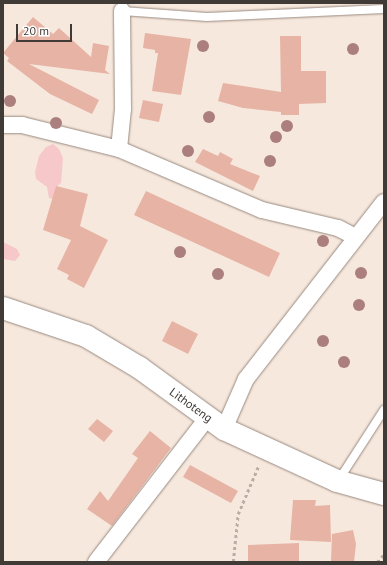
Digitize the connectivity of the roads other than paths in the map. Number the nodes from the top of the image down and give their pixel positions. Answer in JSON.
{"nodes":[{"id":1,"x":122,"y":7,"type":"edge"},
{"id":2,"x":384,"y":9,"type":"edge"},
{"id":3,"x":3,"y":125,"type":"edge"},
{"id":4,"x":119,"y":149,"type":"junction"},
{"id":5,"x":384,"y":202,"type":"edge"},
{"id":6,"x":356,"y":237,"type":"junction"},
{"id":7,"x":3,"y":308,"type":"edge"},
{"id":8,"x":384,"y":410,"type":"edge"},
{"id":9,"x":216,"y":423,"type":"junction"},
{"id":10,"x":338,"y":481,"type":"junction"},
{"id":11,"x":384,"y":494,"type":"edge"},
{"id":12,"x":96,"y":562,"type":"edge"}],
"edges":[{"from":1,"to":2,"type":"lane"},
{"from":1,"to":4,"type":"street"},
{"from":3,"to":4,"type":"street"},
{"from":4,"to":6,"type":"street"},
{"from":5,"to":6,"type":"street"},
{"from":6,"to":9,"type":"street"},
{"from":7,"to":9,"type":"main road","name":"Lithoteng"},
{"from":8,"to":10,"type":"lane"},
{"from":9,"to":10,"type":"main road","name":"Lithoteng"},
{"from":9,"to":12,"type":"street"},
{"from":10,"to":11,"type":"main road","name":"Lithoteng"}]}
